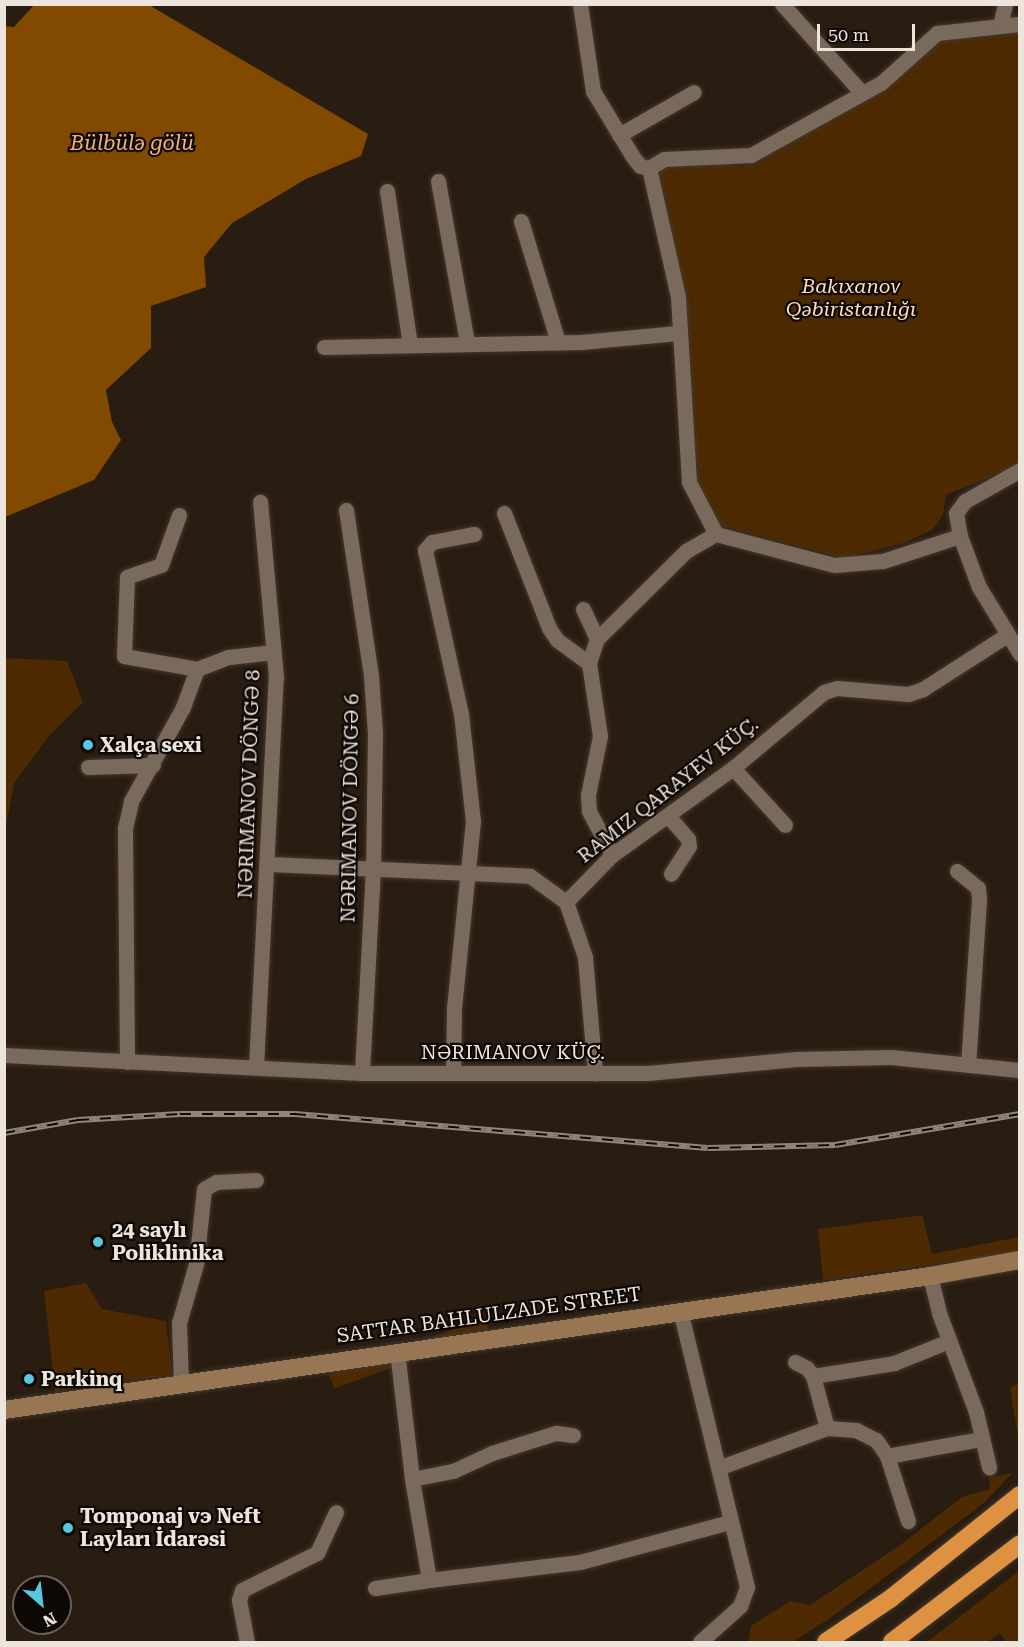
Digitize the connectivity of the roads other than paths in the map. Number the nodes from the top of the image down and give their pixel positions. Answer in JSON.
{"nodes":[{"id":1,"x":580,"y":4,"type":"edge"},
{"id":2,"x":782,"y":4,"type":"edge"},
{"id":3,"x":1005,"y":4,"type":"edge"},
{"id":4,"x":1020,"y":24,"type":"edge"},
{"id":5,"x":1000,"y":26,"type":"junction"},
{"id":6,"x":694,"y":92,"type":"dead end"},
{"id":7,"x":862,"y":93,"type":"junction"},
{"id":8,"x":619,"y":135,"type":"junction"},
{"id":9,"x":649,"y":168,"type":"junction"},
{"id":10,"x":438,"y":181,"type":"dead end"},
{"id":11,"x":387,"y":191,"type":"dead end"},
{"id":12,"x":521,"y":221,"type":"dead end"},
{"id":13,"x":678,"y":333,"type":"junction"},
{"id":14,"x":467,"y":342,"type":"junction"},
{"id":15,"x":558,"y":342,"type":"junction"},
{"id":16,"x":410,"y":344,"type":"junction"},
{"id":17,"x":324,"y":347,"type":"dead end"},
{"id":18,"x":1020,"y":470,"type":"edge"},
{"id":19,"x":260,"y":502,"type":"dead end"},
{"id":20,"x":346,"y":510,"type":"dead end"},
{"id":21,"x":504,"y":513,"type":"dead end"},
{"id":22,"x":179,"y":515,"type":"dead end"},
{"id":23,"x":474,"y":534,"type":"dead end"},
{"id":24,"x":716,"y":534,"type":"junction"},
{"id":25,"x":960,"y":536,"type":"junction"},
{"id":26,"x":583,"y":609,"type":"dead end"},
{"id":27,"x":1007,"y":635,"type":"junction"},
{"id":28,"x":597,"y":639,"type":"junction"},
{"id":29,"x":274,"y":652,"type":"junction"},
{"id":30,"x":1020,"y":654,"type":"edge"},
{"id":31,"x":589,"y":663,"type":"junction"},
{"id":32,"x":197,"y":669,"type":"junction"},
{"id":33,"x":153,"y":765,"type":"junction"},
{"id":34,"x":88,"y":767,"type":"dead end"},
{"id":35,"x":734,"y":768,"type":"junction"},
{"id":36,"x":669,"y":817,"type":"junction"},
{"id":37,"x":785,"y":825,"type":"dead end"},
{"id":38,"x":612,"y":855,"type":"junction"},
{"id":39,"x":269,"y":864,"type":"junction"},
{"id":40,"x":373,"y":869,"type":"junction"},
{"id":41,"x":957,"y":871,"type":"dead end"},
{"id":42,"x":468,"y":874,"type":"junction"},
{"id":43,"x":671,"y":874,"type":"dead end"},
{"id":44,"x":566,"y":902,"type":"junction"},
{"id":45,"x":4,"y":1055,"type":"edge"},
{"id":46,"x":127,"y":1062,"type":"junction"},
{"id":47,"x":968,"y":1065,"type":"junction"},
{"id":48,"x":256,"y":1068,"type":"junction"},
{"id":49,"x":1020,"y":1070,"type":"edge"},
{"id":50,"x":453,"y":1072,"type":"junction"},
{"id":51,"x":362,"y":1073,"type":"junction"},
{"id":52,"x":595,"y":1074,"type":"junction"},
{"id":53,"x":256,"y":1180,"type":"dead end"},
{"id":54,"x":1020,"y":1260,"type":"edge"},
{"id":55,"x":930,"y":1276,"type":"junction"},
{"id":56,"x":680,"y":1310,"type":"junction"},
{"id":57,"x":949,"y":1341,"type":"junction"},
{"id":58,"x":397,"y":1351,"type":"junction"},
{"id":59,"x":795,"y":1362,"type":"dead end"},
{"id":60,"x":813,"y":1376,"type":"junction"},
{"id":61,"x":181,"y":1384,"type":"junction"},
{"id":62,"x":4,"y":1410,"type":"edge"},
{"id":63,"x":827,"y":1428,"type":"junction"},
{"id":64,"x":573,"y":1435,"type":"dead end"},
{"id":65,"x":981,"y":1438,"type":"junction"},
{"id":66,"x":887,"y":1456,"type":"junction"},
{"id":67,"x":989,"y":1467,"type":"dead end"},
{"id":68,"x":718,"y":1468,"type":"junction"},
{"id":69,"x":412,"y":1479,"type":"junction"},
{"id":70,"x":1020,"y":1495,"type":"edge"},
{"id":71,"x":336,"y":1512,"type":"dead end"},
{"id":72,"x":908,"y":1521,"type":"dead end"},
{"id":73,"x":729,"y":1522,"type":"junction"},
{"id":74,"x":1020,"y":1544,"type":"edge"},
{"id":75,"x":429,"y":1580,"type":"junction"},
{"id":76,"x":375,"y":1588,"type":"dead end"},
{"id":77,"x":248,"y":1642,"type":"edge"},
{"id":78,"x":700,"y":1642,"type":"edge"},
{"id":79,"x":826,"y":1642,"type":"edge"},
{"id":80,"x":892,"y":1642,"type":"edge"}],
"edges":[{"from":1,"to":8,"type":"street"},
{"from":2,"to":7,"type":"street"},
{"from":3,"to":5,"type":"street"},
{"from":4,"to":5,"type":"street"},
{"from":5,"to":7,"type":"street"},
{"from":6,"to":8,"type":"street"},
{"from":7,"to":9,"type":"street"},
{"from":8,"to":9,"type":"street"},
{"from":9,"to":13,"type":"street"},
{"from":10,"to":14,"type":"street"},
{"from":11,"to":16,"type":"street"},
{"from":12,"to":15,"type":"street"},
{"from":13,"to":15,"type":"street"},
{"from":13,"to":24,"type":"street"},
{"from":14,"to":15,"type":"street"},
{"from":14,"to":16,"type":"street"},
{"from":16,"to":17,"type":"street"},
{"from":18,"to":25,"type":"street"},
{"from":19,"to":29,"type":"street","name":"NƏRIMANOV DÖNGƏ 8"},
{"from":20,"to":40,"type":"street","name":"NƏRIMANOV DÖNGƏ 6"},
{"from":21,"to":31,"type":"street"},
{"from":22,"to":32,"type":"street"},
{"from":23,"to":42,"type":"street"},
{"from":24,"to":25,"type":"street"},
{"from":24,"to":28,"type":"street"},
{"from":25,"to":27,"type":"street"},
{"from":26,"to":28,"type":"street"},
{"from":27,"to":30,"type":"street"},
{"from":27,"to":35,"type":"street","name":"RAMIZ QARAYEV KÜÇ."},
{"from":28,"to":31,"type":"street"},
{"from":29,"to":32,"type":"street"},
{"from":29,"to":39,"type":"street","name":"NƏRIMANOV DÖNGƏ 8"},
{"from":31,"to":38,"type":"street"},
{"from":32,"to":33,"type":"street"},
{"from":33,"to":34,"type":"street"},
{"from":33,"to":46,"type":"street"},
{"from":35,"to":36,"type":"street","name":"RAMIZ QARAYEV KÜÇ."},
{"from":35,"to":37,"type":"street"},
{"from":36,"to":38,"type":"street","name":"RAMIZ QARAYEV KÜÇ."},
{"from":36,"to":43,"type":"street"},
{"from":38,"to":44,"type":"street","name":"RAMIZ QARAYEV KÜÇ."},
{"from":39,"to":40,"type":"street"},
{"from":39,"to":48,"type":"street","name":"NƏRIMANOV DÖNGƏ 8"},
{"from":40,"to":42,"type":"street"},
{"from":40,"to":51,"type":"street","name":"NƏRIMANOV DÖNGƏ 6"},
{"from":41,"to":47,"type":"street"},
{"from":42,"to":44,"type":"street"},
{"from":42,"to":50,"type":"street"},
{"from":44,"to":52,"type":"street"},
{"from":45,"to":46,"type":"street","name":"NƏRIMANOV KÜÇ."},
{"from":46,"to":48,"type":"street","name":"NƏRIMANOV KÜÇ."},
{"from":47,"to":49,"type":"street","name":"NƏRIMANOV KÜÇ."},
{"from":47,"to":52,"type":"street","name":"NƏRIMANOV KÜÇ."},
{"from":48,"to":51,"type":"street","name":"NƏRIMANOV KÜÇ."},
{"from":50,"to":51,"type":"street","name":"NƏRIMANOV KÜÇ."},
{"from":50,"to":52,"type":"street","name":"NƏRIMANOV KÜÇ."},
{"from":53,"to":61,"type":"street"},
{"from":54,"to":55,"type":"main road","name":"SATTAR BAHLULZADE STREET"},
{"from":55,"to":56,"type":"main road","name":"SATTAR BAHLULZADE STREET"},
{"from":55,"to":57,"type":"street"},
{"from":56,"to":58,"type":"main road","name":"SATTAR BAHLULZADE STREET"},
{"from":56,"to":68,"type":"street"},
{"from":57,"to":60,"type":"street"},
{"from":57,"to":65,"type":"street"},
{"from":58,"to":61,"type":"main road","name":"SATTAR BAHLULZADE STREET"},
{"from":58,"to":69,"type":"street"},
{"from":59,"to":60,"type":"street"},
{"from":60,"to":63,"type":"street"},
{"from":61,"to":62,"type":"main road","name":"SATTAR BAHLULZADE STREET"},
{"from":63,"to":66,"type":"street"},
{"from":63,"to":68,"type":"street"},
{"from":64,"to":69,"type":"street"},
{"from":65,"to":66,"type":"street"},
{"from":65,"to":67,"type":"street"},
{"from":66,"to":72,"type":"street"},
{"from":68,"to":73,"type":"street"},
{"from":69,"to":75,"type":"street"},
{"from":70,"to":79,"type":"highway"},
{"from":71,"to":77,"type":"street"},
{"from":73,"to":75,"type":"street"},
{"from":73,"to":78,"type":"street"},
{"from":74,"to":80,"type":"highway"},
{"from":75,"to":76,"type":"street"}]}
